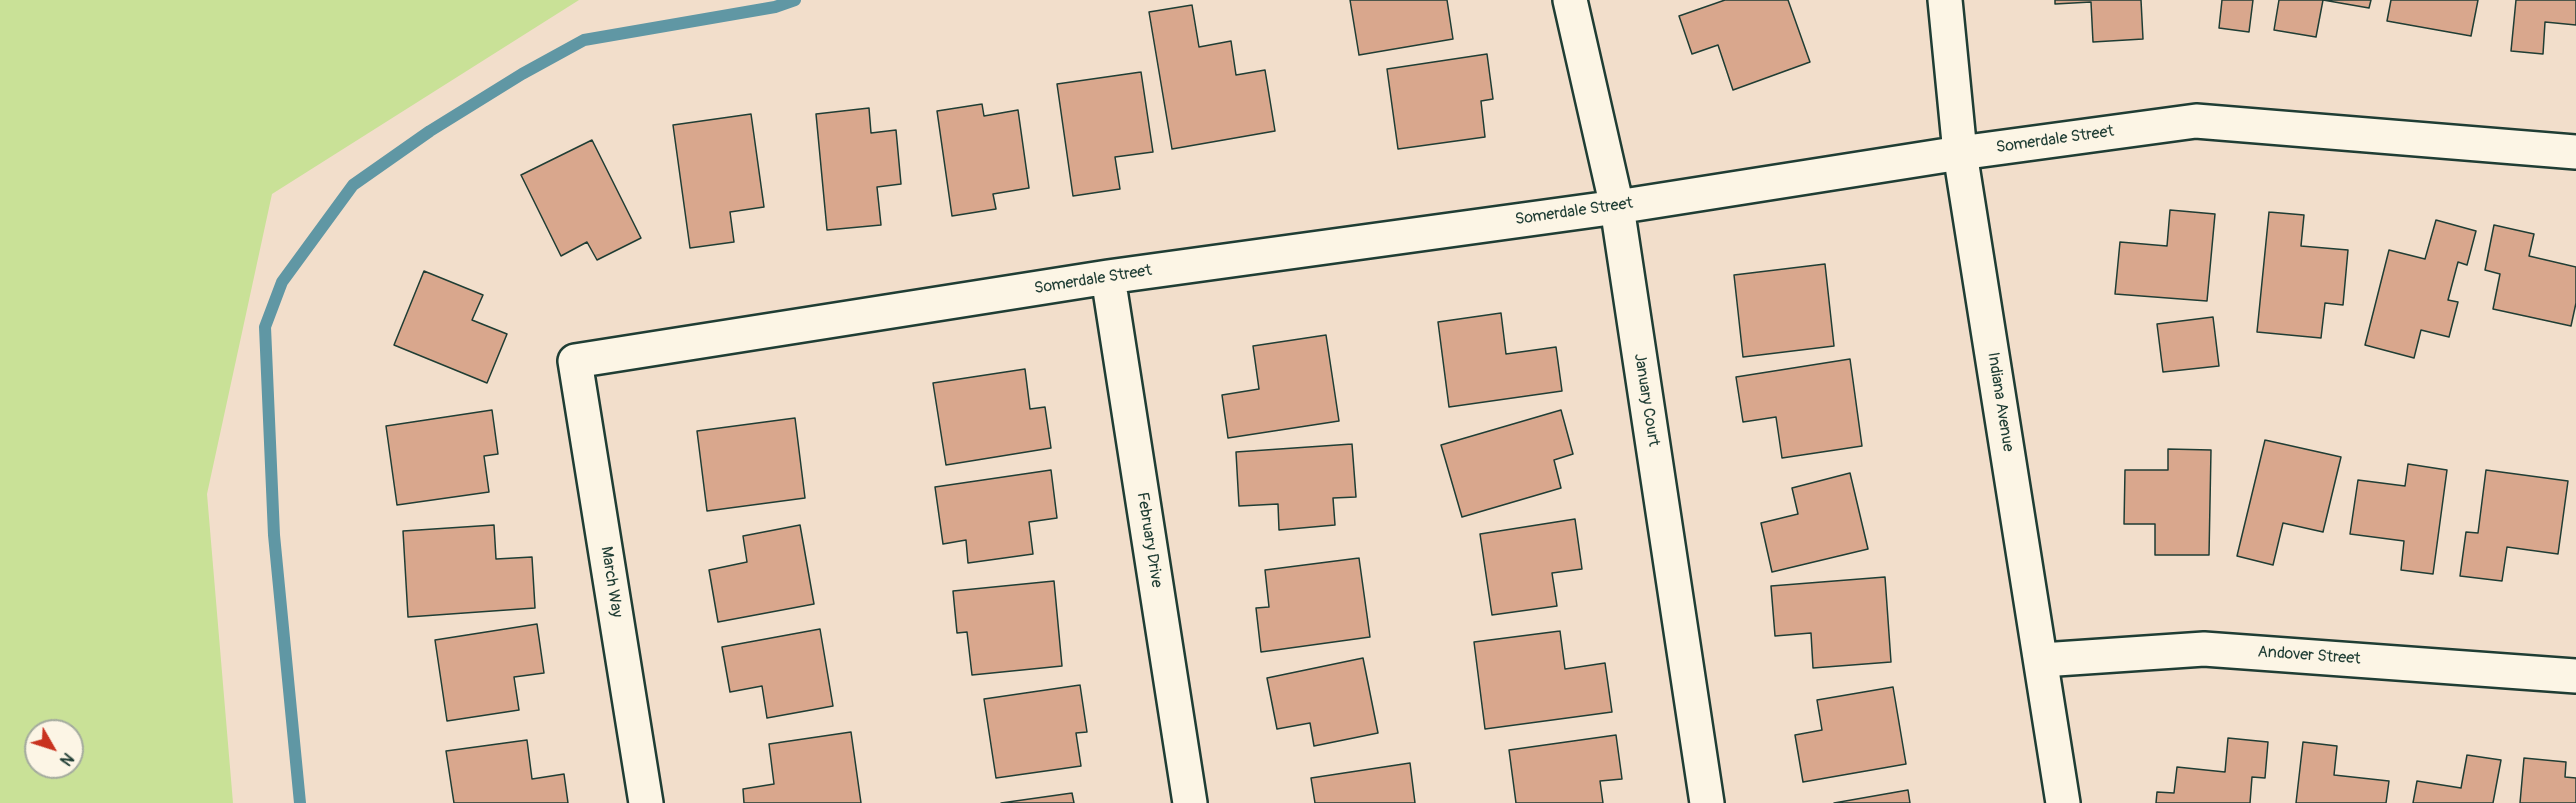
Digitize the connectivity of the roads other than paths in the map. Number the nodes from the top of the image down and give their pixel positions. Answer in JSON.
{"nodes":[{"id":1,"x":1570,"y":0,"type":"edge"},
{"id":2,"x":1946,"y":0,"type":"edge"},
{"id":3,"x":2576,"y":152,"type":"edge"},
{"id":4,"x":1960,"y":153,"type":"junction"},
{"id":5,"x":1617,"y":207,"type":"junction"},
{"id":6,"x":1107,"y":277,"type":"junction"},
{"id":7,"x":575,"y":361,"type":"joint"},
{"id":8,"x":2042,"y":660,"type":"junction"},
{"id":9,"x":2576,"y":676,"type":"edge"},
{"id":10,"x":646,"y":803,"type":"edge"},
{"id":11,"x":1190,"y":803,"type":"edge"},
{"id":12,"x":1707,"y":803,"type":"edge"},
{"id":13,"x":2063,"y":803,"type":"edge"}],
"edges":[{"from":1,"to":5,"type":"street","name":"January Court"},
{"from":2,"to":4,"type":"street","name":"Indiana Avenue"},
{"from":3,"to":4,"type":"street","name":"Somerdale Street"},
{"from":4,"to":5,"type":"street","name":"Somerdale Street"},
{"from":4,"to":8,"type":"street","name":"Indiana Avenue"},
{"from":5,"to":6,"type":"street","name":"Somerdale Street"},
{"from":5,"to":12,"type":"street","name":"January Court"},
{"from":6,"to":7,"type":"street","name":"Somerdale Street"},
{"from":6,"to":11,"type":"street","name":"February Drive"},
{"from":7,"to":10,"type":"street","name":"March Way"},
{"from":8,"to":9,"type":"street","name":"Andover Street"},
{"from":8,"to":13,"type":"street","name":"Indiana Avenue"}]}
